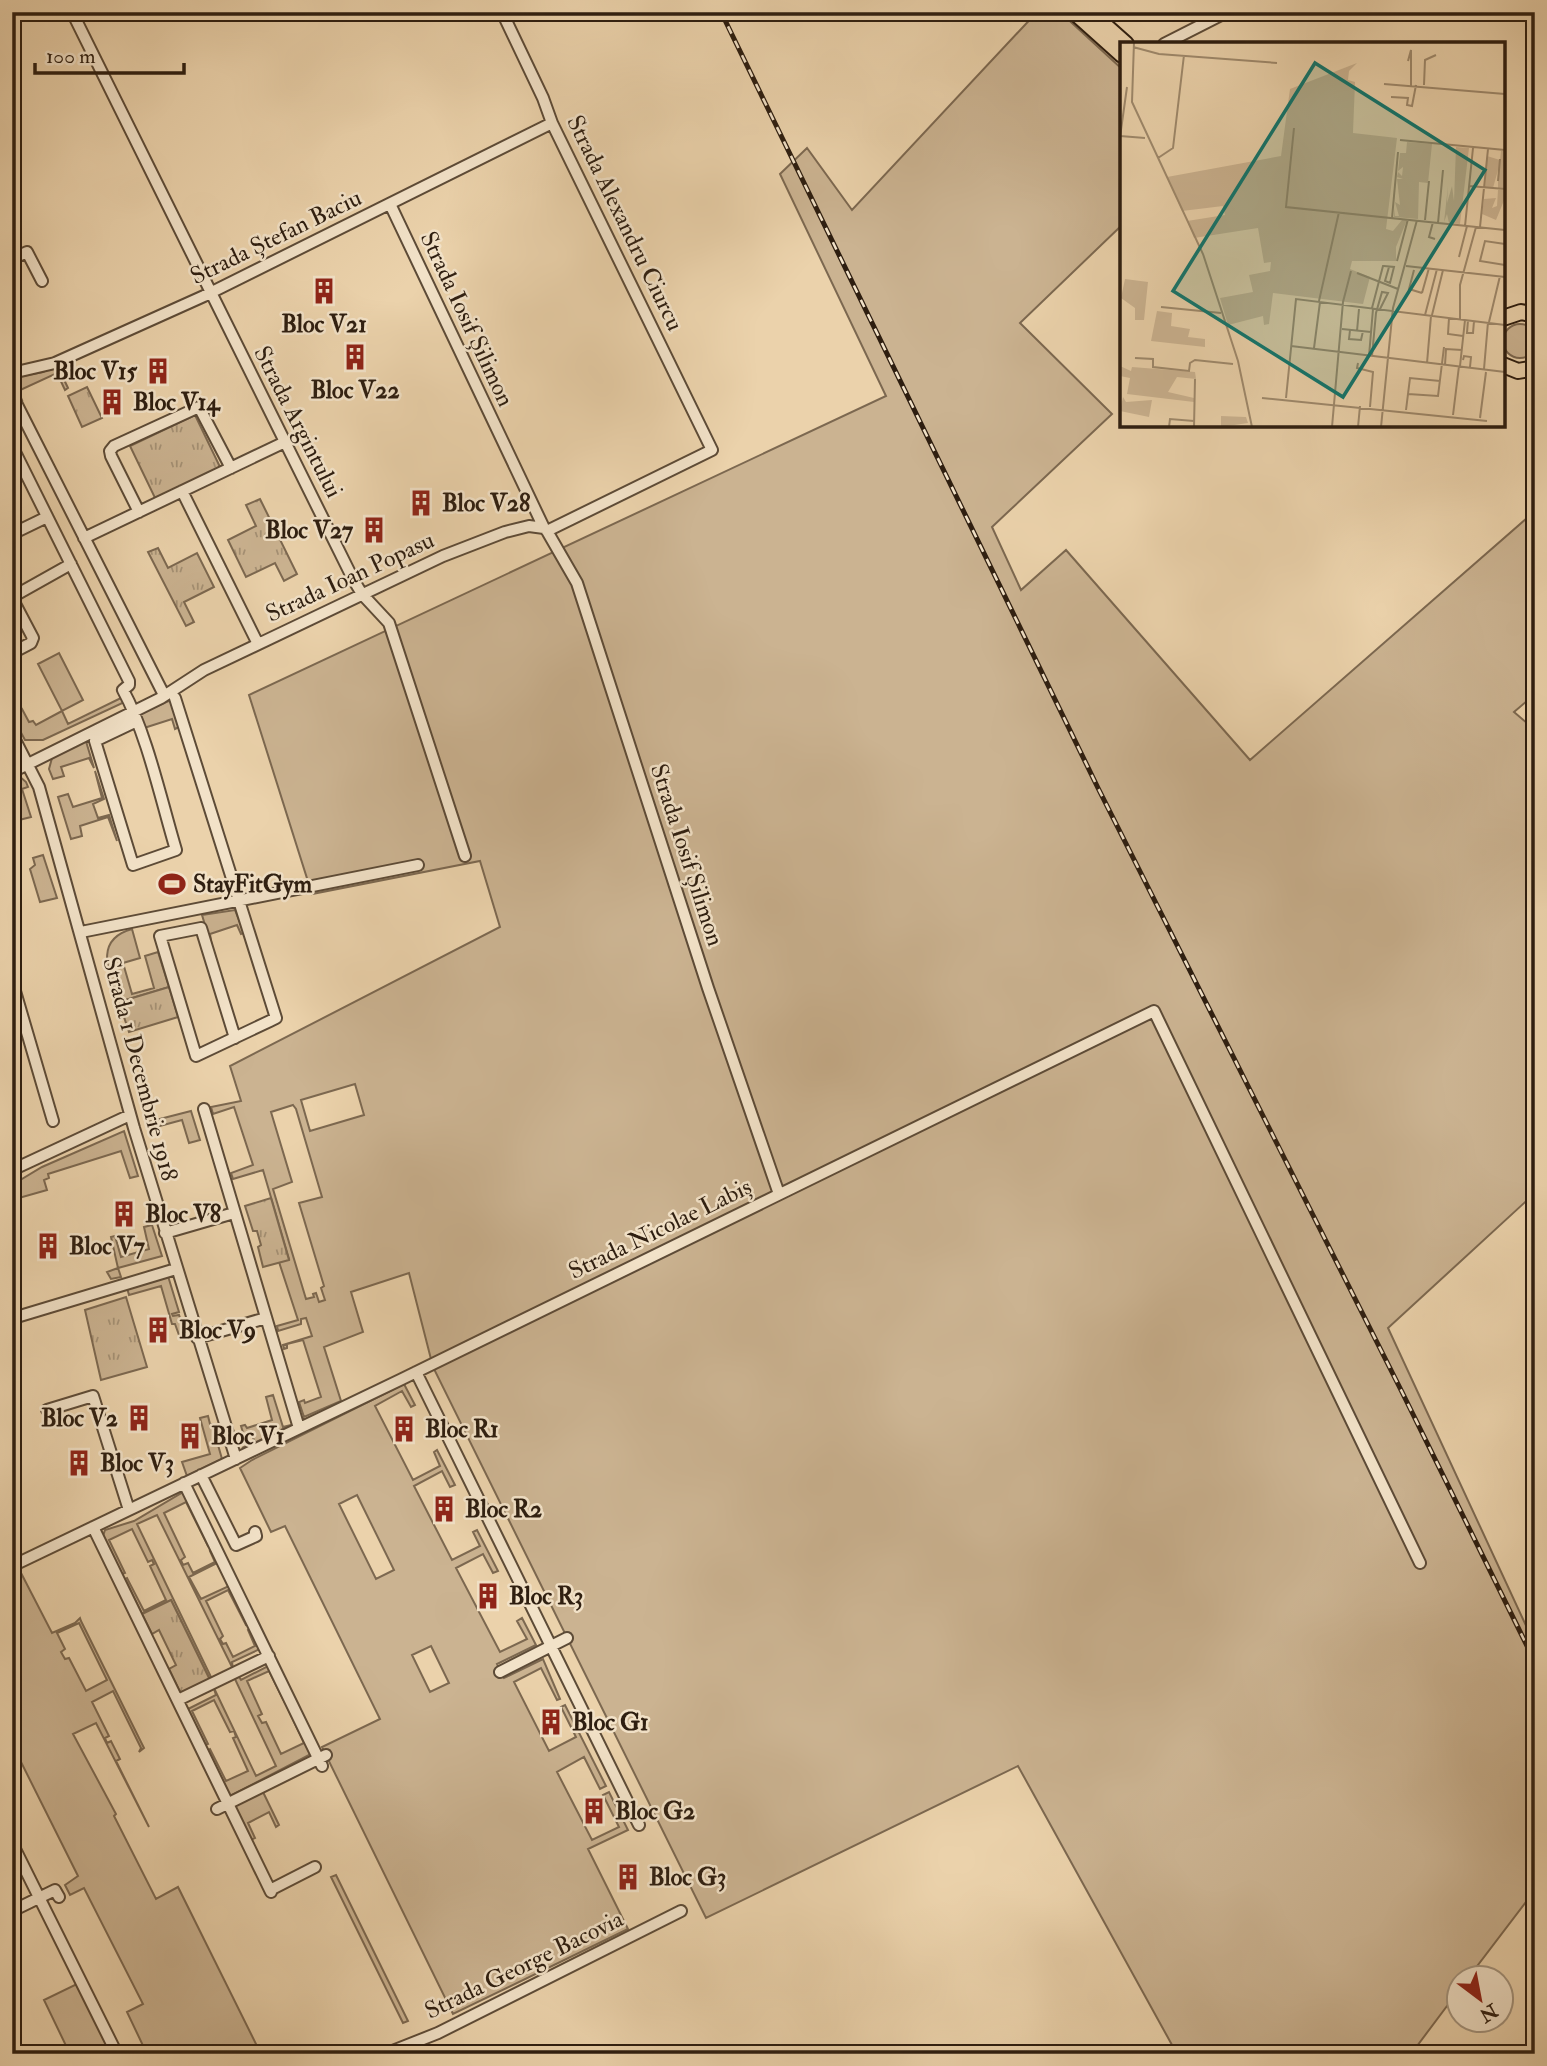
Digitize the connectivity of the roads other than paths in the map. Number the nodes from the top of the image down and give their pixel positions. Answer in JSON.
{"nodes":[{"id":1,"x":72,"y":12,"type":"edge"},
{"id":2,"x":502,"y":12,"type":"edge"},
{"id":3,"x":1074,"y":12,"type":"edge"},
{"id":4,"x":1090,"y":12,"type":"edge"},
{"id":5,"x":1227,"y":12,"type":"edge"},
{"id":6,"x":1124,"y":42,"type":"edge"},
{"id":7,"x":1168,"y":42,"type":"edge"},
{"id":8,"x":1120,"y":53,"type":"edge"},
{"id":9,"x":552,"y":123,"type":"junction"},
{"id":10,"x":390,"y":204,"type":"junction"},
{"id":11,"x":12,"y":259,"type":"edge"},
{"id":12,"x":42,"y":281,"type":"dead end"},
{"id":13,"x":210,"y":293,"type":"junction"},
{"id":14,"x":1506,"y":315,"type":"edge"},
{"id":15,"x":1535,"y":315,"type":"edge"},
{"id":16,"x":1505,"y":366,"type":"edge"},
{"id":17,"x":1533,"y":370,"type":"edge"},
{"id":18,"x":12,"y":373,"type":"edge"},
{"id":19,"x":12,"y":395,"type":"edge"},
{"id":20,"x":285,"y":442,"type":"junction"},
{"id":21,"x":12,"y":446,"type":"edge"},
{"id":22,"x":712,"y":450,"type":"joint"},
{"id":23,"x":231,"y":468,"type":"junction"},
{"id":24,"x":182,"y":491,"type":"junction"},
{"id":25,"x":139,"y":512,"type":"junction"},
{"id":26,"x":47,"y":517,"type":"junction"},
{"id":27,"x":546,"y":530,"type":"junction"},
{"id":28,"x":12,"y":534,"type":"edge"},
{"id":29,"x":84,"y":538,"type":"junction"},
{"id":30,"x":71,"y":564,"type":"junction"},
{"id":31,"x":362,"y":594,"type":"junction"},
{"id":32,"x":257,"y":645,"type":"junction"},
{"id":33,"x":12,"y":653,"type":"edge"},
{"id":34,"x":169,"y":697,"type":"junction"},
{"id":35,"x":135,"y":716,"type":"junction"},
{"id":36,"x":12,"y":734,"type":"edge"},
{"id":37,"x":28,"y":764,"type":"junction"},
{"id":38,"x":12,"y":772,"type":"edge"},
{"id":39,"x":465,"y":856,"type":"dead end"},
{"id":40,"x":418,"y":865,"type":"dead end"},
{"id":41,"x":239,"y":900,"type":"junction"},
{"id":42,"x":175,"y":913,"type":"junction"},
{"id":43,"x":81,"y":932,"type":"junction"},
{"id":44,"x":180,"y":932,"type":"junction"},
{"id":45,"x":12,"y":981,"type":"edge"},
{"id":46,"x":235,"y":1038,"type":"junction"},
{"id":47,"x":204,"y":1109,"type":"dead end"},
{"id":48,"x":130,"y":1115,"type":"junction"},
{"id":49,"x":53,"y":1121,"type":"dead end"},
{"id":50,"x":12,"y":1170,"type":"edge"},
{"id":51,"x":779,"y":1194,"type":"junction"},
{"id":52,"x":234,"y":1213,"type":"junction"},
{"id":53,"x":164,"y":1233,"type":"junction"},
{"id":54,"x":176,"y":1269,"type":"junction"},
{"id":55,"x":20,"y":1315,"type":"dead end"},
{"id":56,"x":266,"y":1318,"type":"junction"},
{"id":57,"x":197,"y":1338,"type":"junction"},
{"id":58,"x":416,"y":1372,"type":"junction"},
{"id":59,"x":47,"y":1410,"type":"dead end"},
{"id":60,"x":299,"y":1428,"type":"junction"},
{"id":61,"x":236,"y":1459,"type":"junction"},
{"id":62,"x":201,"y":1475,"type":"junction"},
{"id":63,"x":184,"y":1483,"type":"junction"},
{"id":64,"x":129,"y":1510,"type":"junction"},
{"id":65,"x":93,"y":1527,"type":"junction"},
{"id":66,"x":255,"y":1532,"type":"dead end"},
{"id":67,"x":1420,"y":1563,"type":"dead end"},
{"id":68,"x":12,"y":1566,"type":"edge"},
{"id":69,"x":567,"y":1639,"type":"dead end"},
{"id":70,"x":552,"y":1646,"type":"junction"},
{"id":71,"x":269,"y":1656,"type":"junction"},
{"id":72,"x":500,"y":1672,"type":"dead end"},
{"id":73,"x":178,"y":1700,"type":"junction"},
{"id":74,"x":223,"y":1806,"type":"junction"},
{"id":75,"x":639,"y":1825,"type":"dead end"},
{"id":76,"x":12,"y":1843,"type":"edge"},
{"id":77,"x":315,"y":1867,"type":"dead end"},
{"id":78,"x":39,"y":1897,"type":"junction"},
{"id":79,"x":59,"y":1897,"type":"dead end"},
{"id":80,"x":12,"y":1911,"type":"edge"},
{"id":81,"x":681,"y":1911,"type":"dead end"},
{"id":82,"x":117,"y":2054,"type":"edge"},
{"id":83,"x":385,"y":2054,"type":"edge"}],
"edges":[{"from":1,"to":13,"type":"street","name":"Strada Argintului"},
{"from":2,"to":9,"type":"street","name":"Strada Alexandru Ciurcu"},
{"from":3,"to":8,"type":"main road"},
{"from":4,"to":6,"type":"main road"},
{"from":5,"to":7,"type":"street"},
{"from":9,"to":10,"type":"street","name":"Strada Ștefan Baciu"},
{"from":9,"to":22,"type":"street","name":"Strada Alexandru Ciurcu"},
{"from":10,"to":13,"type":"street","name":"Strada Ștefan Baciu"},
{"from":10,"to":27,"type":"street","name":"Strada Iosif Șilimon"},
{"from":11,"to":12,"type":"street"},
{"from":13,"to":18,"type":"street","name":"Strada Ștefan Baciu"},
{"from":13,"to":20,"type":"street","name":"Strada Argintului"},
{"from":14,"to":15,"type":"main road"},
{"from":16,"to":17,"type":"main road"},
{"from":19,"to":29,"type":"street"},
{"from":20,"to":23,"type":"street"},
{"from":20,"to":31,"type":"street","name":"Strada Argintului"},
{"from":21,"to":26,"type":"street"},
{"from":22,"to":27,"type":"street","name":"Strada Ioan Popasu"},
{"from":23,"to":24,"type":"street"},
{"from":23,"to":25,"type":"street"},
{"from":24,"to":25,"type":"street"},
{"from":24,"to":32,"type":"street"},
{"from":25,"to":29,"type":"street"},
{"from":26,"to":28,"type":"street"},
{"from":26,"to":30,"type":"street"},
{"from":27,"to":31,"type":"street","name":"Strada Ioan Popasu"},
{"from":27,"to":51,"type":"street","name":"Strada Iosif Șilimon"},
{"from":29,"to":34,"type":"street"},
{"from":30,"to":33,"type":"street"},
{"from":30,"to":35,"type":"street"},
{"from":31,"to":32,"type":"street","name":"Strada Ioan Popasu"},
{"from":31,"to":39,"type":"street","name":"Strada Argintului"},
{"from":32,"to":34,"type":"street","name":"Strada Ioan Popasu"},
{"from":34,"to":35,"type":"street","name":"Strada Ioan Popasu"},
{"from":34,"to":41,"type":"street"},
{"from":35,"to":35,"type":"street"},
{"from":35,"to":37,"type":"street","name":"Strada Ioan Popasu"},
{"from":36,"to":37,"type":"street","name":"Strada 1 Decembrie 1918"},
{"from":37,"to":38,"type":"street","name":"Strada Ioan Popasu"},
{"from":37,"to":43,"type":"street","name":"Strada 1 Decembrie 1918"},
{"from":40,"to":41,"type":"street"},
{"from":41,"to":42,"type":"street"},
{"from":41,"to":46,"type":"street"},
{"from":42,"to":43,"type":"street"},
{"from":42,"to":44,"type":"street"},
{"from":43,"to":48,"type":"street","name":"Strada 1 Decembrie 1918"},
{"from":44,"to":46,"type":"street"},
{"from":44,"to":46,"type":"street"},
{"from":45,"to":49,"type":"street"},
{"from":47,"to":52,"type":"street"},
{"from":48,"to":50,"type":"street"},
{"from":48,"to":53,"type":"street","name":"Strada 1 Decembrie 1918"},
{"from":51,"to":58,"type":"street","name":"Strada Nicolae Labiș"},
{"from":51,"to":67,"type":"street","name":"Strada Nicolae Labiș"},
{"from":52,"to":53,"type":"street"},
{"from":52,"to":56,"type":"street"},
{"from":53,"to":54,"type":"street","name":"Strada 1 Decembrie 1918"},
{"from":54,"to":55,"type":"street"},
{"from":54,"to":57,"type":"street","name":"Strada 1 Decembrie 1918"},
{"from":56,"to":57,"type":"street"},
{"from":56,"to":60,"type":"street"},
{"from":57,"to":61,"type":"street","name":"Strada 1 Decembrie 1918"},
{"from":58,"to":60,"type":"street","name":"Strada Nicolae Labiș"},
{"from":58,"to":70,"type":"street"},
{"from":59,"to":64,"type":"street"},
{"from":60,"to":61,"type":"street","name":"Strada Nicolae Labiș"},
{"from":61,"to":62,"type":"street","name":"Strada Nicolae Labiș"},
{"from":62,"to":63,"type":"street","name":"Strada Nicolae Labiș"},
{"from":62,"to":66,"type":"street"},
{"from":63,"to":64,"type":"street","name":"Strada Nicolae Labiș"},
{"from":63,"to":71,"type":"street"},
{"from":64,"to":65,"type":"street","name":"Strada Nicolae Labiș"},
{"from":65,"to":68,"type":"street","name":"Strada Nicolae Labiș"},
{"from":65,"to":73,"type":"street"},
{"from":69,"to":70,"type":"street"},
{"from":70,"to":72,"type":"street"},
{"from":70,"to":75,"type":"street"},
{"from":71,"to":73,"type":"street"},
{"from":71,"to":74,"type":"street"},
{"from":73,"to":74,"type":"street"},
{"from":74,"to":77,"type":"street"},
{"from":76,"to":78,"type":"street"},
{"from":78,"to":79,"type":"street"},
{"from":78,"to":80,"type":"street"},
{"from":78,"to":82,"type":"street"},
{"from":81,"to":83,"type":"street","name":"Strada George Bacovia"}]}
